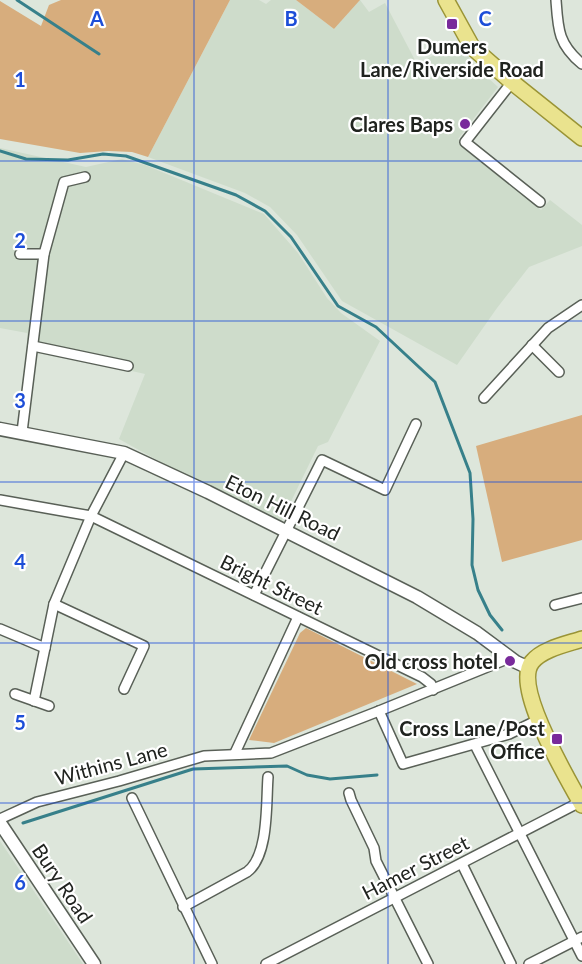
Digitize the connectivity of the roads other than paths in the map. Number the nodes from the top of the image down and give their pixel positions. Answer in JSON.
{"nodes":[{"id":1,"x":446,"y":0,"type":"edge"},
{"id":2,"x":556,"y":0,"type":"edge"},
{"id":3,"x":582,"y":64,"type":"edge"},
{"id":4,"x":512,"y":82,"type":"junction"},
{"id":5,"x":582,"y":138,"type":"edge"},
{"id":6,"x":85,"y":177,"type":"dead end"},
{"id":7,"x":540,"y":202,"type":"dead end"},
{"id":8,"x":20,"y":254,"type":"dead end"},
{"id":9,"x":44,"y":254,"type":"junction"},
{"id":10,"x":582,"y":305,"type":"edge"},
{"id":11,"x":532,"y":345,"type":"junction"},
{"id":12,"x":33,"y":346,"type":"junction"},
{"id":13,"x":128,"y":366,"type":"dead end"},
{"id":14,"x":558,"y":372,"type":"dead end"},
{"id":15,"x":484,"y":398,"type":"dead end"},
{"id":16,"x":416,"y":424,"type":"dead end"},
{"id":17,"x":0,"y":429,"type":"edge"},
{"id":18,"x":22,"y":432,"type":"junction"},
{"id":19,"x":124,"y":453,"type":"junction"},
{"id":20,"x":0,"y":500,"type":"edge"},
{"id":21,"x":91,"y":516,"type":"junction"},
{"id":22,"x":286,"y":531,"type":"junction"},
{"id":23,"x":254,"y":595,"type":"junction"},
{"id":24,"x":582,"y":598,"type":"edge"},
{"id":25,"x":54,"y":604,"type":"junction"},
{"id":26,"x":555,"y":605,"type":"dead end"},
{"id":27,"x":298,"y":617,"type":"junction"},
{"id":28,"x":0,"y":629,"type":"edge"},
{"id":29,"x":582,"y":639,"type":"edge"},
{"id":30,"x":45,"y":648,"type":"junction"},
{"id":31,"x":506,"y":655,"type":"junction"},
{"id":32,"x":529,"y":668,"type":"junction"},
{"id":33,"x":124,"y":689,"type":"dead end"},
{"id":34,"x":433,"y":690,"type":"junction"},
{"id":35,"x":15,"y":694,"type":"dead end"},
{"id":36,"x":34,"y":701,"type":"junction"},
{"id":37,"x":49,"y":706,"type":"dead end"},
{"id":38,"x":379,"y":711,"type":"junction"},
{"id":39,"x":538,"y":720,"type":"junction"},
{"id":40,"x":475,"y":745,"type":"junction"},
{"id":41,"x":235,"y":753,"type":"junction"},
{"id":42,"x":268,"y":777,"type":"dead end"},
{"id":43,"x":349,"y":794,"type":"dead end"},
{"id":44,"x":132,"y":798,"type":"dead end"},
{"id":45,"x":581,"y":803,"type":"edge"},
{"id":46,"x":0,"y":821,"type":"edge"},
{"id":47,"x":519,"y":834,"type":"junction"},
{"id":48,"x":462,"y":864,"type":"junction"},
{"id":49,"x":393,"y":897,"type":"junction"},
{"id":50,"x":183,"y":907,"type":"junction"},
{"id":51,"x":578,"y":939,"type":"edge"},
{"id":52,"x":582,"y":956,"type":"edge"},
{"id":53,"x":94,"y":964,"type":"edge"},
{"id":54,"x":212,"y":964,"type":"edge"},
{"id":55,"x":266,"y":964,"type":"edge"},
{"id":56,"x":429,"y":964,"type":"edge"},
{"id":57,"x":511,"y":964,"type":"edge"},
{"id":58,"x":529,"y":964,"type":"edge"}],
"edges":[{"from":1,"to":4,"type":"main road"},
{"from":2,"to":3,"type":"street"},
{"from":4,"to":5,"type":"main road"},
{"from":4,"to":7,"type":"street"},
{"from":6,"to":9,"type":"street"},
{"from":8,"to":9,"type":"street"},
{"from":9,"to":12,"type":"street"},
{"from":10,"to":11,"type":"street"},
{"from":11,"to":14,"type":"street"},
{"from":11,"to":15,"type":"street"},
{"from":12,"to":13,"type":"street"},
{"from":12,"to":18,"type":"street"},
{"from":16,"to":22,"type":"street"},
{"from":17,"to":18,"type":"street","name":"Eton Hill Road"},
{"from":18,"to":19,"type":"street","name":"Eton Hill Road"},
{"from":19,"to":21,"type":"street"},
{"from":19,"to":22,"type":"street","name":"Eton Hill Road"},
{"from":20,"to":21,"type":"street","name":"Bright Street"},
{"from":21,"to":23,"type":"street","name":"Bright Street"},
{"from":21,"to":25,"type":"street"},
{"from":22,"to":23,"type":"street"},
{"from":22,"to":31,"type":"street","name":"Eton Hill Road"},
{"from":23,"to":27,"type":"street","name":"Bright Street"},
{"from":24,"to":26,"type":"street"},
{"from":25,"to":30,"type":"street"},
{"from":25,"to":33,"type":"street"},
{"from":27,"to":34,"type":"street","name":"Bright Street"},
{"from":27,"to":41,"type":"street"},
{"from":28,"to":30,"type":"street"},
{"from":29,"to":32,"type":"main road"},
{"from":30,"to":36,"type":"street"},
{"from":31,"to":32,"type":"street","name":"Eton Hill Road"},
{"from":31,"to":34,"type":"street","name":"Withins Lane"},
{"from":32,"to":39,"type":"main road"},
{"from":34,"to":38,"type":"street","name":"Withins Lane"},
{"from":35,"to":36,"type":"street"},
{"from":36,"to":37,"type":"street"},
{"from":38,"to":40,"type":"street"},
{"from":38,"to":41,"type":"street","name":"Withins Lane"},
{"from":39,"to":40,"type":"street"},
{"from":39,"to":45,"type":"main road"},
{"from":40,"to":47,"type":"street"},
{"from":41,"to":46,"type":"street","name":"Withins Lane"},
{"from":42,"to":50,"type":"street"},
{"from":43,"to":49,"type":"street"},
{"from":44,"to":50,"type":"street"},
{"from":45,"to":47,"type":"street","name":"Hamer Street"},
{"from":46,"to":53,"type":"street","name":"Bury Road"},
{"from":47,"to":48,"type":"street","name":"Hamer Street"},
{"from":47,"to":51,"type":"street"},
{"from":48,"to":49,"type":"street","name":"Hamer Street"},
{"from":48,"to":57,"type":"street"},
{"from":49,"to":55,"type":"street","name":"Hamer Street"},
{"from":49,"to":56,"type":"street"},
{"from":50,"to":54,"type":"street"},
{"from":51,"to":52,"type":"street"},
{"from":51,"to":58,"type":"street"}]}
